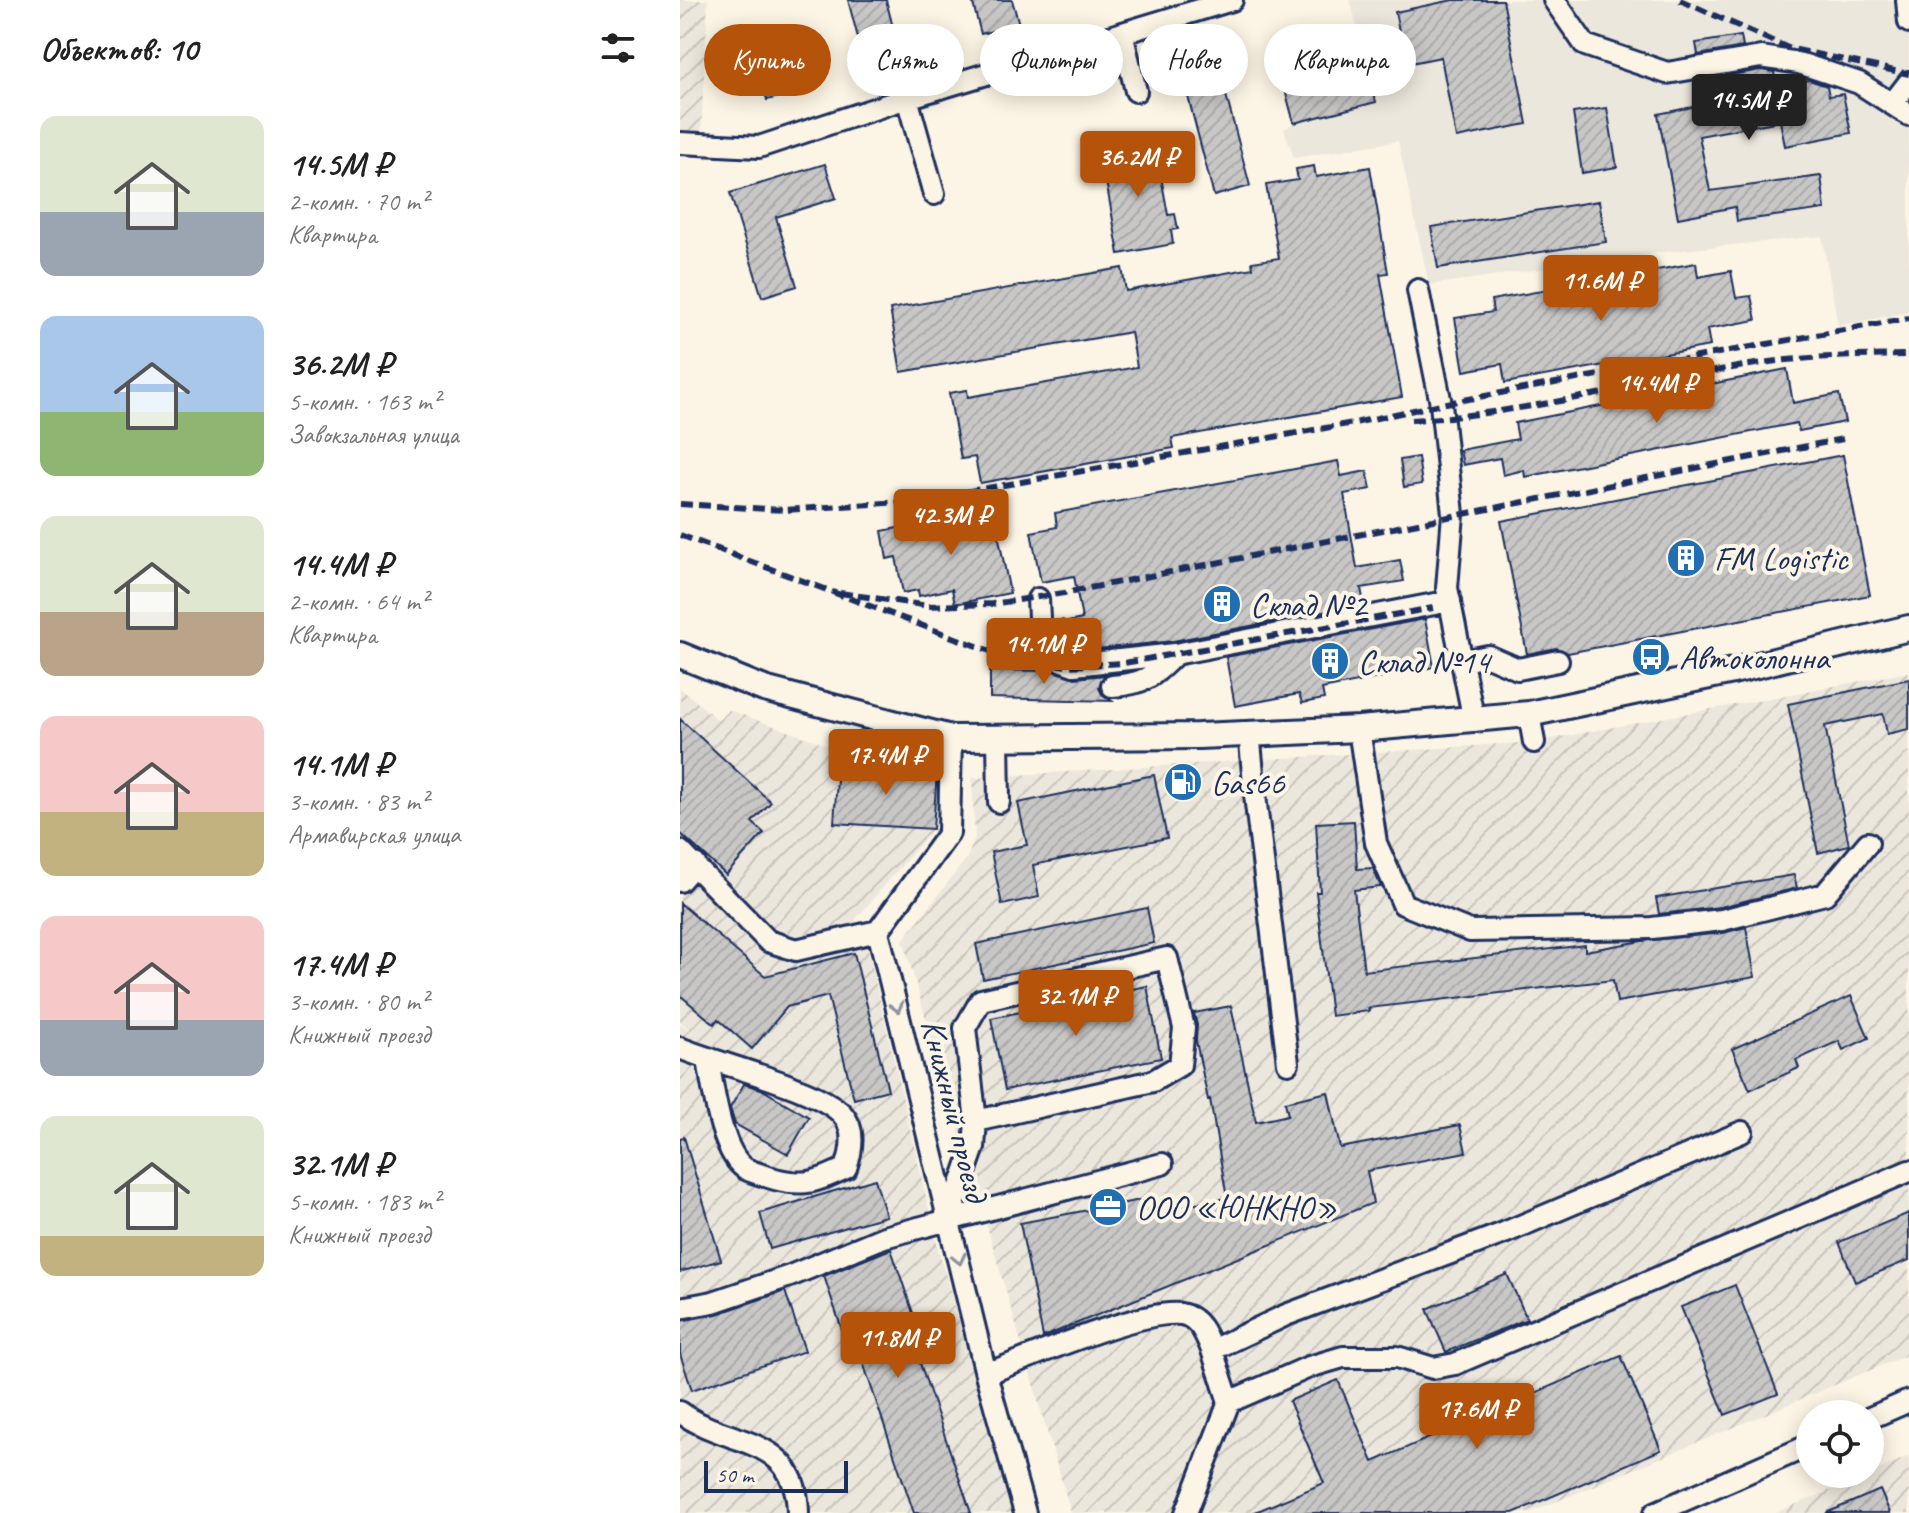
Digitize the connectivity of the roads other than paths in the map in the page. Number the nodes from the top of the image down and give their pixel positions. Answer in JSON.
{"nodes":[{"id":1,"x":1554,"y":0,"type":"edge"},
{"id":2,"x":1907,"y":0,"type":"edge"},
{"id":3,"x":1221,"y":2,"type":"edge"},
{"id":4,"x":1909,"y":22,"type":"edge"},
{"id":5,"x":1123,"y":33,"type":"edge"},
{"id":6,"x":1123,"y":37,"type":"edge"},
{"id":7,"x":980,"y":76,"type":"edge"},
{"id":8,"x":1909,"y":82,"type":"edge"},
{"id":9,"x":1136,"y":91,"type":"dead end"},
{"id":10,"x":907,"y":98,"type":"junction"},
{"id":11,"x":1901,"y":110,"type":"edge"},
{"id":12,"x":680,"y":143,"type":"edge"},
{"id":13,"x":934,"y":194,"type":"dead end"},
{"id":14,"x":1418,"y":290,"type":"dead end"},
{"id":15,"x":1038,"y":599,"type":"dead end"},
{"id":16,"x":1450,"y":601,"type":"junction"},
{"id":17,"x":1909,"y":628,"type":"edge"},
{"id":18,"x":1175,"y":654,"type":"junction"},
{"id":19,"x":680,"y":655,"type":"edge"},
{"id":20,"x":1463,"y":661,"type":"junction"},
{"id":21,"x":1558,"y":661,"type":"dead end"},
{"id":22,"x":1112,"y":686,"type":"dead end"},
{"id":23,"x":1529,"y":714,"type":"junction"},
{"id":24,"x":1474,"y":721,"type":"junction"},
{"id":25,"x":1359,"y":729,"type":"junction"},
{"id":26,"x":1249,"y":732,"type":"junction"},
{"id":27,"x":998,"y":737,"type":"junction"},
{"id":28,"x":951,"y":738,"type":"junction"},
{"id":29,"x":1534,"y":742,"type":"dead end"},
{"id":30,"x":999,"y":802,"type":"dead end"},
{"id":31,"x":1868,"y":843,"type":"dead end"},
{"id":32,"x":687,"y":858,"type":"edge"},
{"id":33,"x":680,"y":881,"type":"edge"},
{"id":34,"x":878,"y":931,"type":"junction"},
{"id":35,"x":680,"y":1048,"type":"edge"},
{"id":36,"x":708,"y":1060,"type":"junction"},
{"id":37,"x":1288,"y":1063,"type":"dead end"},
{"id":38,"x":976,"y":1121,"type":"junction"},
{"id":39,"x":1742,"y":1132,"type":"dead end"},
{"id":40,"x":1162,"y":1164,"type":"dead end"},
{"id":41,"x":1909,"y":1171,"type":"edge"},
{"id":42,"x":949,"y":1219,"type":"junction"},
{"id":43,"x":680,"y":1308,"type":"edge"},
{"id":44,"x":1212,"y":1350,"type":"junction"},
{"id":45,"x":986,"y":1374,"type":"junction"},
{"id":46,"x":1909,"y":1401,"type":"edge"},
{"id":47,"x":1229,"y":1402,"type":"junction"},
{"id":48,"x":680,"y":1412,"type":"edge"},
{"id":49,"x":1884,"y":1412,"type":"edge"},
{"id":50,"x":1796,"y":1451,"type":"edge"},
{"id":51,"x":798,"y":1513,"type":"edge"},
{"id":52,"x":1025,"y":1513,"type":"edge"},
{"id":53,"x":1186,"y":1513,"type":"edge"},
{"id":54,"x":1655,"y":1513,"type":"edge"}],
"edges":[{"from":1,"to":11,"type":"street"},
{"from":2,"to":4,"type":"street"},
{"from":3,"to":5,"type":"street"},
{"from":6,"to":9,"type":"street"},
{"from":7,"to":10,"type":"street"},
{"from":8,"to":11,"type":"street"},
{"from":10,"to":12,"type":"street"},
{"from":10,"to":13,"type":"street"},
{"from":14,"to":16,"type":"street"},
{"from":15,"to":18,"type":"street"},
{"from":16,"to":18,"type":"street"},
{"from":16,"to":20,"type":"street"},
{"from":17,"to":23,"type":"main road"},
{"from":18,"to":22,"type":"street"},
{"from":19,"to":28,"type":"main road"},
{"from":20,"to":21,"type":"street"},
{"from":20,"to":24,"type":"street"},
{"from":23,"to":24,"type":"main road"},
{"from":23,"to":29,"type":"street"},
{"from":24,"to":25,"type":"main road"},
{"from":25,"to":26,"type":"main road"},
{"from":25,"to":31,"type":"street"},
{"from":26,"to":27,"type":"main road"},
{"from":26,"to":37,"type":"street"},
{"from":27,"to":28,"type":"main road"},
{"from":27,"to":30,"type":"street"},
{"from":28,"to":34,"type":"street"},
{"from":32,"to":33,"type":"street"},
{"from":32,"to":34,"type":"street"},
{"from":34,"to":42,"type":"street","name":"Книжный проезд","one_way":true},
{"from":35,"to":36,"type":"street"},
{"from":36,"to":36,"type":"street"},
{"from":38,"to":38,"type":"street"},
{"from":38,"to":42,"type":"street"},
{"from":39,"to":44,"type":"street"},
{"from":40,"to":42,"type":"street"},
{"from":41,"to":47,"type":"street"},
{"from":42,"to":43,"type":"street"},
{"from":42,"to":45,"type":"street","name":"Книжный проезд","one_way":true},
{"from":44,"to":45,"type":"street"},
{"from":44,"to":47,"type":"street"},
{"from":45,"to":52,"type":"street","name":"Книжный проезд"},
{"from":46,"to":49,"type":"street"},
{"from":47,"to":53,"type":"street"},
{"from":48,"to":51,"type":"street"},
{"from":50,"to":54,"type":"street"}]}
